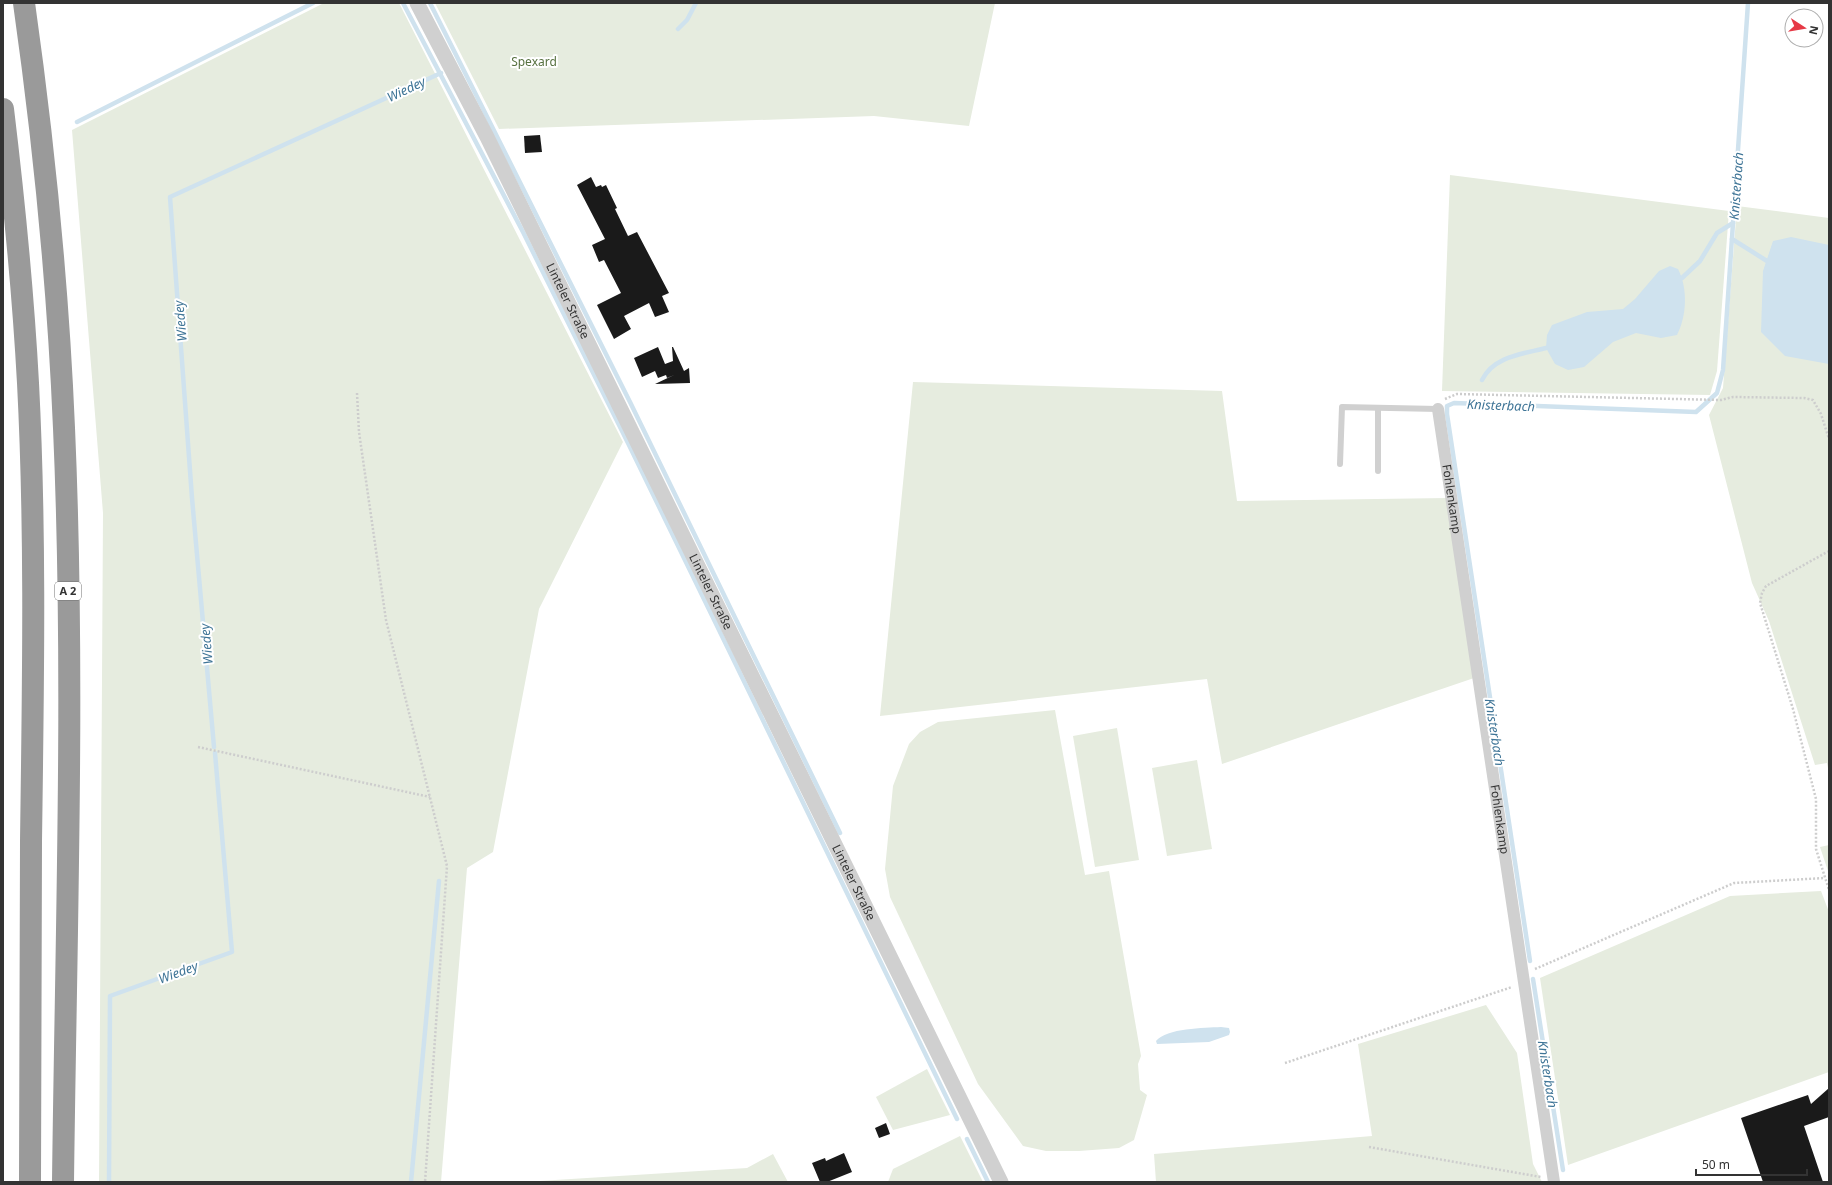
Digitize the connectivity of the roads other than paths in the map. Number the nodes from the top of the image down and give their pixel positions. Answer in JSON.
{"nodes":[{"id":1,"x":24,"y":3,"type":"edge"},
{"id":2,"x":417,"y":3,"type":"edge"},
{"id":3,"x":3,"y":109,"type":"edge"},
{"id":4,"x":1378,"y":408,"type":"junction"},
{"id":5,"x":1438,"y":409,"type":"joint"},
{"id":6,"x":1340,"y":464,"type":"dead end"},
{"id":7,"x":1378,"y":471,"type":"dead end"},
{"id":8,"x":1554,"y":1180,"type":"edge"},
{"id":9,"x":30,"y":1182,"type":"edge"},
{"id":10,"x":64,"y":1182,"type":"edge"},
{"id":11,"x":1001,"y":1182,"type":"edge"}],
"edges":[{"from":1,"to":10,"type":"highway","number":"A 2"},
{"from":2,"to":11,"type":"street","name":"Linteler Straße"},
{"from":3,"to":9,"type":"highway"},
{"from":4,"to":5,"type":"lane"},
{"from":4,"to":6,"type":"lane"},
{"from":4,"to":7,"type":"lane"},
{"from":5,"to":8,"type":"street","name":"Fohlenkamp"}]}
